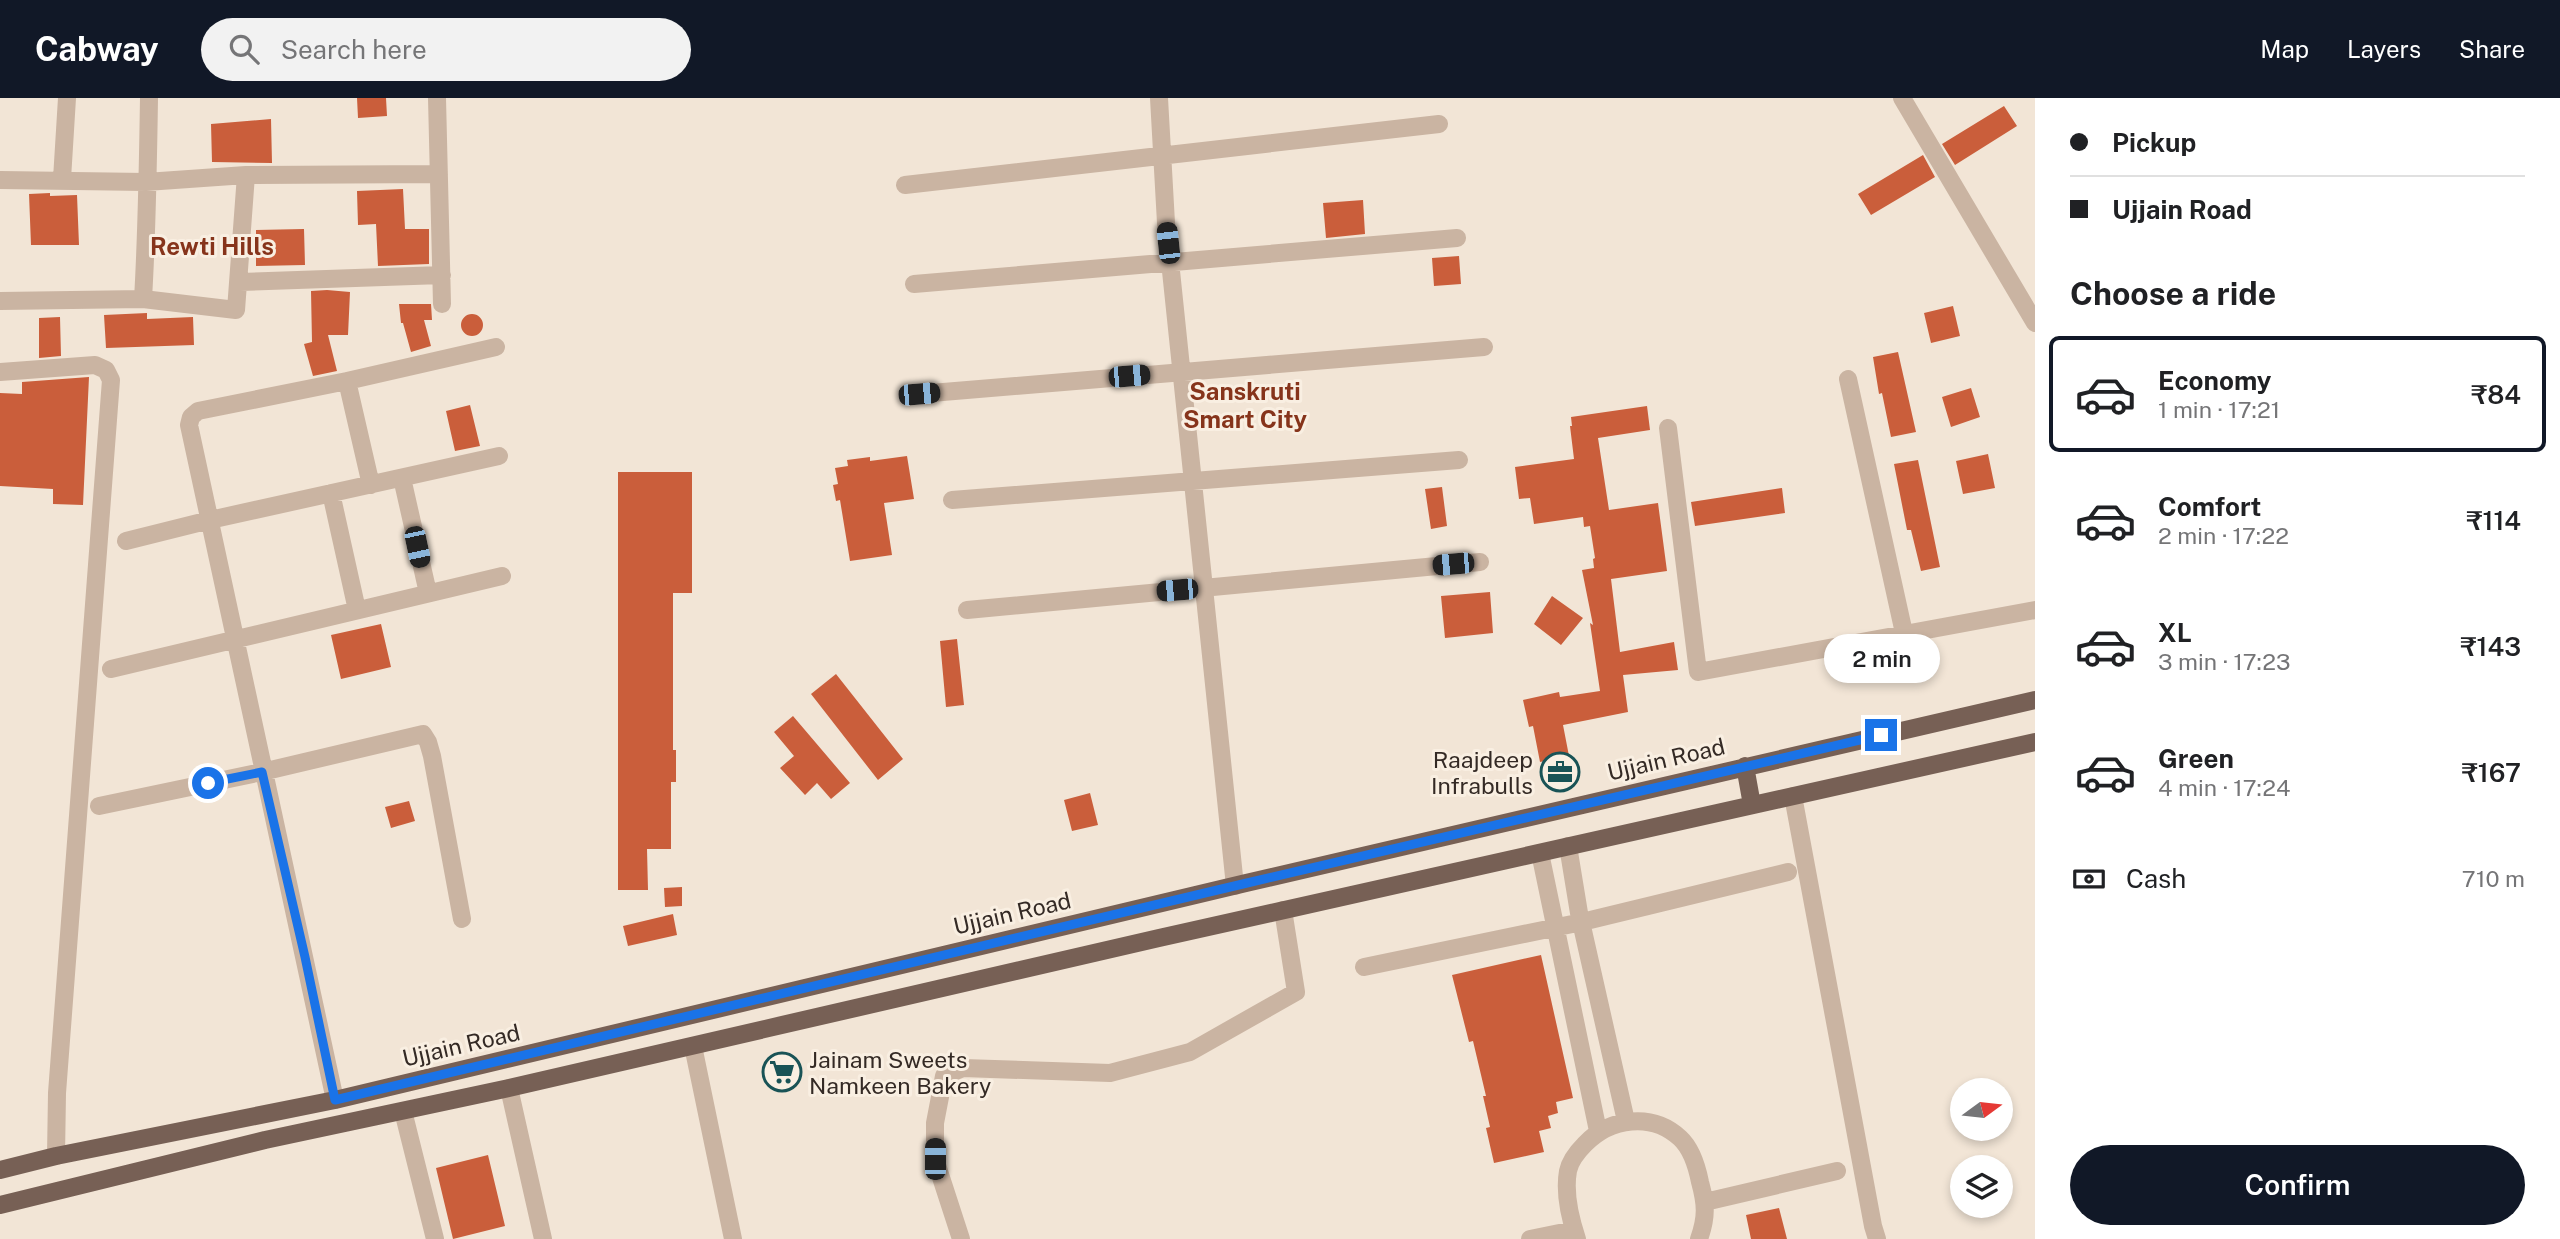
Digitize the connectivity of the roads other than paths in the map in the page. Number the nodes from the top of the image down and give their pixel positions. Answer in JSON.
{"nodes":[{"id":1,"x":67,"y":98,"type":"edge"},
{"id":2,"x":149,"y":98,"type":"edge"},
{"id":3,"x":438,"y":98,"type":"edge"},
{"id":4,"x":1159,"y":98,"type":"edge"},
{"id":5,"x":1902,"y":98,"type":"edge"},
{"id":6,"x":1439,"y":124,"type":"dead end"},
{"id":7,"x":1162,"y":156,"type":"junction"},
{"id":8,"x":439,"y":174,"type":"junction"},
{"id":9,"x":246,"y":175,"type":"junction"},
{"id":10,"x":62,"y":179,"type":"junction"},
{"id":11,"x":0,"y":180,"type":"edge"},
{"id":12,"x":146,"y":182,"type":"junction"},
{"id":13,"x":905,"y":185,"type":"dead end"},
{"id":14,"x":1457,"y":238,"type":"dead end"},
{"id":15,"x":1170,"y":262,"type":"junction"},
{"id":16,"x":442,"y":275,"type":"junction"},
{"id":17,"x":240,"y":282,"type":"junction"},
{"id":18,"x":914,"y":284,"type":"dead end"},
{"id":19,"x":143,"y":299,"type":"junction"},
{"id":20,"x":0,"y":301,"type":"edge"},
{"id":21,"x":442,"y":304,"type":"dead end"},
{"id":22,"x":2035,"y":323,"type":"edge"},
{"id":23,"x":496,"y":347,"type":"dead end"},
{"id":24,"x":1484,"y":347,"type":"dead end"},
{"id":25,"x":1181,"y":372,"type":"junction"},
{"id":26,"x":0,"y":373,"type":"edge"},
{"id":27,"x":1848,"y":379,"type":"dead end"},
{"id":28,"x":347,"y":381,"type":"junction"},
{"id":29,"x":919,"y":394,"type":"dead end"},
{"id":30,"x":1668,"y":428,"type":"dead end"},
{"id":31,"x":499,"y":456,"type":"dead end"},
{"id":32,"x":1460,"y":460,"type":"dead end"},
{"id":33,"x":402,"y":478,"type":"junction"},
{"id":34,"x":1192,"y":481,"type":"junction"},
{"id":35,"x":372,"y":485,"type":"junction"},
{"id":36,"x":331,"y":493,"type":"junction"},
{"id":37,"x":952,"y":500,"type":"dead end"},
{"id":38,"x":211,"y":520,"type":"junction"},
{"id":39,"x":127,"y":541,"type":"dead end"},
{"id":40,"x":1480,"y":562,"type":"dead end"},
{"id":41,"x":502,"y":576,"type":"dead end"},
{"id":42,"x":1203,"y":588,"type":"junction"},
{"id":43,"x":428,"y":593,"type":"junction"},
{"id":44,"x":357,"y":610,"type":"junction"},
{"id":45,"x":967,"y":610,"type":"dead end"},
{"id":46,"x":2035,"y":610,"type":"edge"},
{"id":47,"x":1904,"y":634,"type":"junction"},
{"id":48,"x":237,"y":639,"type":"junction"},
{"id":49,"x":111,"y":669,"type":"dead end"},
{"id":50,"x":2035,"y":700,"type":"edge"},
{"id":51,"x":2035,"y":742,"type":"edge"},
{"id":52,"x":1745,"y":766,"type":"junction"},
{"id":53,"x":262,"y":772,"type":"junction"},
{"id":54,"x":1793,"y":796,"type":"junction"},
{"id":55,"x":99,"y":806,"type":"dead end"},
{"id":56,"x":1752,"y":806,"type":"junction"},
{"id":57,"x":1569,"y":846,"type":"junction"},
{"id":58,"x":1540,"y":853,"type":"junction"},
{"id":59,"x":1788,"y":872,"type":"dead end"},
{"id":60,"x":1234,"y":886,"type":"junction"},
{"id":61,"x":1283,"y":910,"type":"junction"},
{"id":62,"x":462,"y":919,"type":"dead end"},
{"id":63,"x":1582,"y":922,"type":"junction"},
{"id":64,"x":1554,"y":928,"type":"junction"},
{"id":65,"x":1364,"y":967,"type":"dead end"},
{"id":66,"x":1602,"y":1006,"type":"junction"},
{"id":67,"x":1573,"y":1013,"type":"junction"},
{"id":68,"x":693,"y":1046,"type":"junction"},
{"id":69,"x":509,"y":1088,"type":"junction"},
{"id":70,"x":335,"y":1100,"type":"junction"},
{"id":71,"x":403,"y":1111,"type":"junction"},
{"id":72,"x":1626,"y":1121,"type":"junction"},
{"id":73,"x":1598,"y":1131,"type":"junction"},
{"id":74,"x":56,"y":1156,"type":"junction"},
{"id":75,"x":0,"y":1170,"type":"edge"},
{"id":76,"x":1837,"y":1171,"type":"dead end"},
{"id":77,"x":1705,"y":1202,"type":"junction"},
{"id":78,"x":0,"y":1205,"type":"edge"},
{"id":79,"x":1575,"y":1234,"type":"edge"},
{"id":80,"x":435,"y":1239,"type":"edge"},
{"id":81,"x":543,"y":1239,"type":"edge"},
{"id":82,"x":733,"y":1239,"type":"edge"},
{"id":83,"x":961,"y":1239,"type":"edge"},
{"id":84,"x":1530,"y":1239,"type":"edge"},
{"id":85,"x":1699,"y":1239,"type":"edge"},
{"id":86,"x":1877,"y":1239,"type":"edge"}],
"edges":[{"from":1,"to":10,"type":"street"},
{"from":2,"to":12,"type":"street"},
{"from":3,"to":8,"type":"street"},
{"from":4,"to":7,"type":"street"},
{"from":5,"to":22,"type":"street"},
{"from":6,"to":7,"type":"street"},
{"from":7,"to":13,"type":"street"},
{"from":7,"to":15,"type":"street"},
{"from":8,"to":9,"type":"street"},
{"from":8,"to":16,"type":"street"},
{"from":9,"to":12,"type":"street"},
{"from":9,"to":17,"type":"street"},
{"from":10,"to":11,"type":"street"},
{"from":10,"to":12,"type":"street"},
{"from":12,"to":19,"type":"street"},
{"from":14,"to":15,"type":"street"},
{"from":15,"to":18,"type":"street"},
{"from":15,"to":25,"type":"street"},
{"from":16,"to":17,"type":"street"},
{"from":16,"to":21,"type":"street"},
{"from":17,"to":19,"type":"street"},
{"from":19,"to":20,"type":"street"},
{"from":23,"to":28,"type":"street"},
{"from":24,"to":25,"type":"street"},
{"from":25,"to":29,"type":"street"},
{"from":25,"to":34,"type":"street"},
{"from":26,"to":74,"type":"street"},
{"from":27,"to":47,"type":"street"},
{"from":28,"to":35,"type":"street"},
{"from":28,"to":38,"type":"street"},
{"from":30,"to":47,"type":"street"},
{"from":31,"to":33,"type":"street"},
{"from":32,"to":34,"type":"street"},
{"from":33,"to":35,"type":"street"},
{"from":33,"to":43,"type":"street"},
{"from":34,"to":37,"type":"street"},
{"from":34,"to":42,"type":"street"},
{"from":35,"to":36,"type":"street"},
{"from":36,"to":38,"type":"street"},
{"from":36,"to":44,"type":"street"},
{"from":38,"to":39,"type":"street"},
{"from":38,"to":48,"type":"street"},
{"from":40,"to":42,"type":"street"},
{"from":41,"to":43,"type":"street"},
{"from":42,"to":45,"type":"street"},
{"from":42,"to":60,"type":"street"},
{"from":43,"to":44,"type":"street"},
{"from":44,"to":48,"type":"street"},
{"from":46,"to":47,"type":"street"},
{"from":48,"to":49,"type":"street"},
{"from":48,"to":53,"type":"street"},
{"from":50,"to":52,"type":"main road","name":"Ujjain Road"},
{"from":51,"to":54,"type":"main road"},
{"from":52,"to":56,"type":"main road"},
{"from":52,"to":60,"type":"main road","name":"Ujjain Road"},
{"from":53,"to":55,"type":"street"},
{"from":53,"to":62,"type":"street"},
{"from":53,"to":70,"type":"street"},
{"from":54,"to":56,"type":"main road"},
{"from":54,"to":86,"type":"street"},
{"from":56,"to":57,"type":"main road"},
{"from":57,"to":58,"type":"main road"},
{"from":57,"to":63,"type":"street"},
{"from":58,"to":61,"type":"main road"},
{"from":58,"to":64,"type":"street"},
{"from":59,"to":63,"type":"street"},
{"from":60,"to":70,"type":"main road","name":"Ujjain Road"},
{"from":61,"to":68,"type":"main road"},
{"from":61,"to":83,"type":"street"},
{"from":63,"to":64,"type":"street"},
{"from":63,"to":66,"type":"street"},
{"from":64,"to":65,"type":"street"},
{"from":64,"to":67,"type":"street"},
{"from":66,"to":67,"type":"street"},
{"from":66,"to":72,"type":"street"},
{"from":67,"to":73,"type":"street"},
{"from":68,"to":69,"type":"main road"},
{"from":68,"to":82,"type":"street"},
{"from":69,"to":71,"type":"main road"},
{"from":69,"to":81,"type":"street"},
{"from":70,"to":74,"type":"main road","name":"Ujjain Road"},
{"from":71,"to":78,"type":"main road"},
{"from":71,"to":80,"type":"street"},
{"from":72,"to":73,"type":"street"},
{"from":72,"to":77,"type":"street"},
{"from":73,"to":79,"type":"street"},
{"from":74,"to":75,"type":"main road","name":"Ujjain Road"},
{"from":76,"to":77,"type":"street"},
{"from":77,"to":85,"type":"street"},
{"from":79,"to":84,"type":"street"}]}
